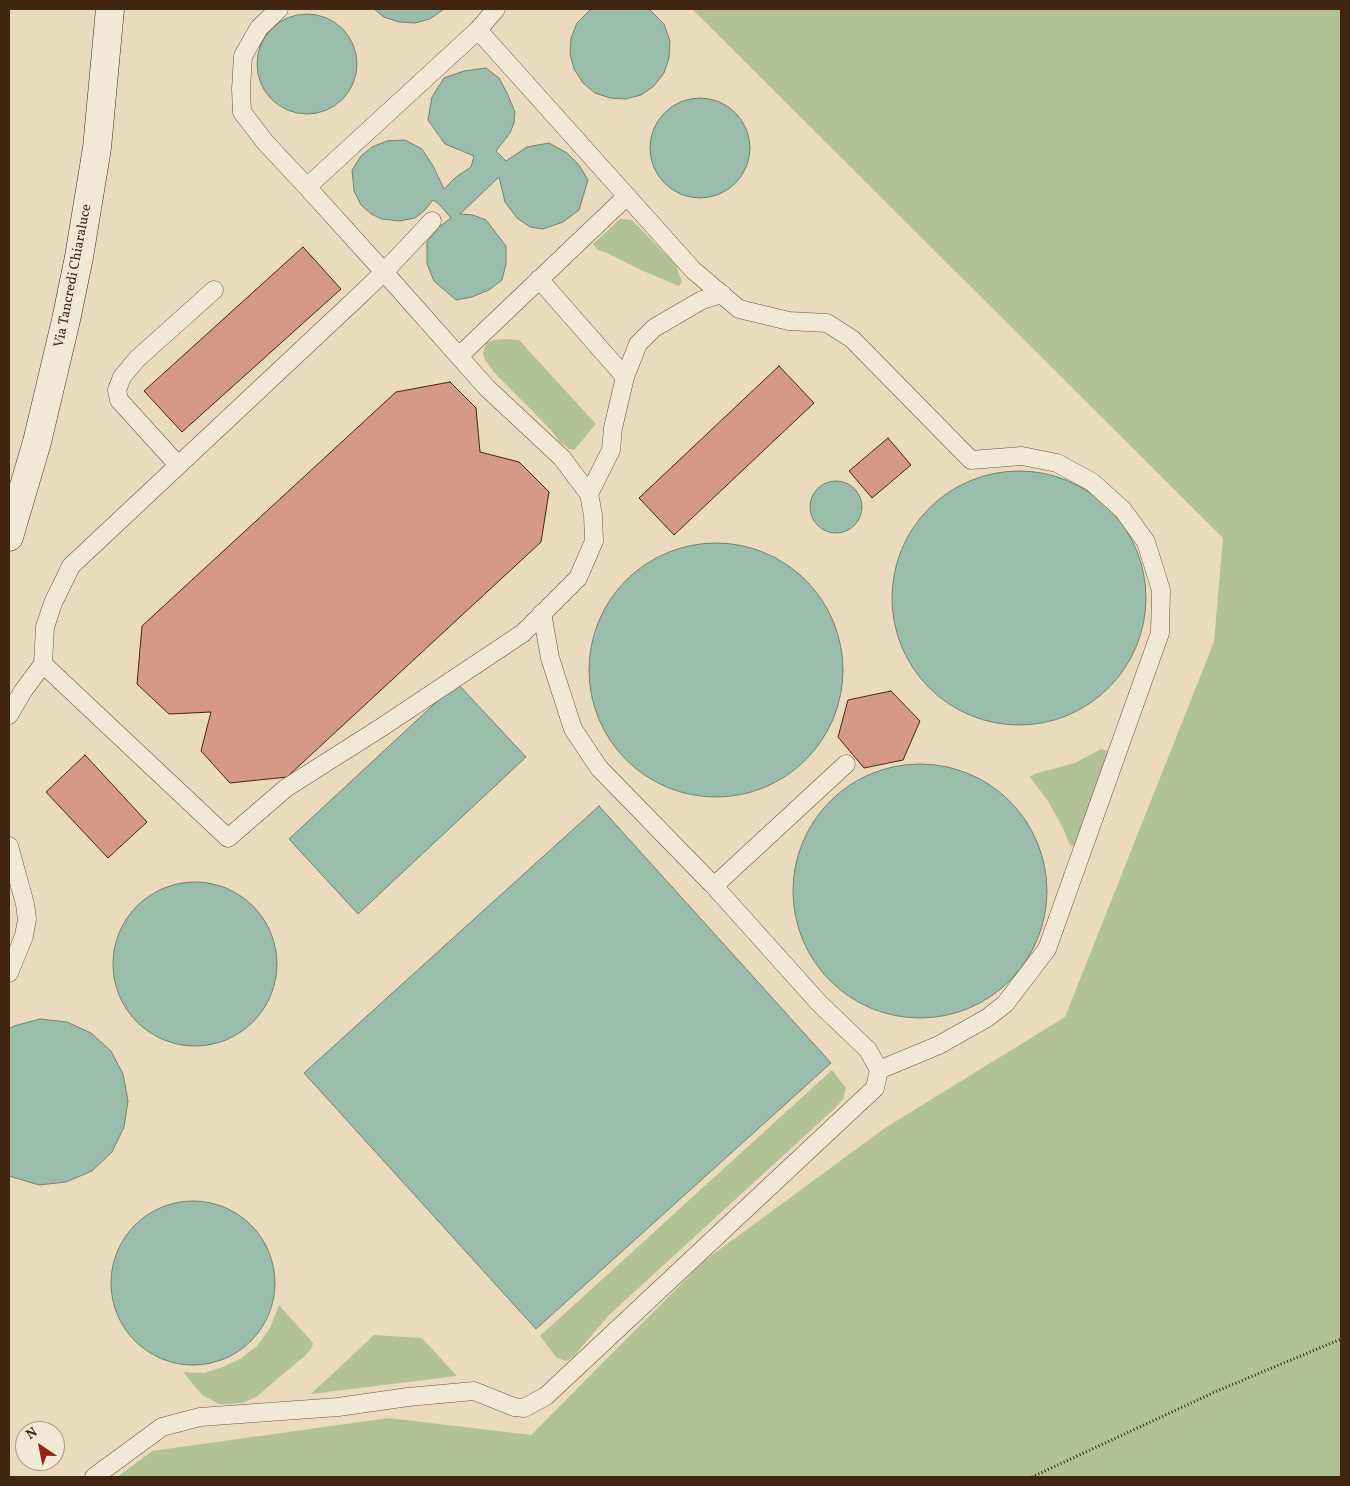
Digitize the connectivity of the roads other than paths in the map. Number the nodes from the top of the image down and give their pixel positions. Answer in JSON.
{"nodes":[{"id":1,"x":110,"y":9,"type":"edge"},
{"id":2,"x":279,"y":9,"type":"edge"},
{"id":3,"x":496,"y":9,"type":"edge"},
{"id":4,"x":478,"y":30,"type":"junction"},
{"id":5,"x":307,"y":187,"type":"junction"},
{"id":6,"x":627,"y":196,"type":"junction"},
{"id":7,"x":432,"y":221,"type":"dead end"},
{"id":8,"x":384,"y":272,"type":"junction"},
{"id":9,"x":540,"y":279,"type":"junction"},
{"id":10,"x":214,"y":290,"type":"dead end"},
{"id":11,"x":722,"y":294,"type":"junction"},
{"id":12,"x":459,"y":356,"type":"junction"},
{"id":13,"x":625,"y":377,"type":"junction"},
{"id":14,"x":178,"y":465,"type":"junction"},
{"id":15,"x":589,"y":494,"type":"junction"},
{"id":16,"x":9,"y":537,"type":"edge"},
{"id":17,"x":542,"y":613,"type":"junction"},
{"id":18,"x":43,"y":664,"type":"junction"},
{"id":19,"x":9,"y":715,"type":"edge"},
{"id":20,"x":846,"y":764,"type":"dead end"},
{"id":21,"x":9,"y":846,"type":"edge"},
{"id":22,"x":714,"y":886,"type":"junction"},
{"id":23,"x":9,"y":973,"type":"edge"},
{"id":24,"x":879,"y":1070,"type":"junction"},
{"id":25,"x":94,"y":1477,"type":"edge"}],
"edges":[{"from":1,"to":16,"type":"street","name":"Via Tancredi Chiaraluce"},
{"from":2,"to":5,"type":"lane"},
{"from":3,"to":4,"type":"lane"},
{"from":4,"to":5,"type":"lane"},
{"from":4,"to":6,"type":"lane"},
{"from":5,"to":8,"type":"lane"},
{"from":6,"to":9,"type":"lane"},
{"from":6,"to":11,"type":"lane"},
{"from":7,"to":8,"type":"lane"},
{"from":8,"to":12,"type":"lane"},
{"from":8,"to":14,"type":"lane"},
{"from":9,"to":12,"type":"lane"},
{"from":9,"to":13,"type":"lane"},
{"from":10,"to":14,"type":"lane"},
{"from":11,"to":13,"type":"lane"},
{"from":11,"to":24,"type":"lane"},
{"from":12,"to":15,"type":"lane"},
{"from":13,"to":15,"type":"lane"},
{"from":14,"to":18,"type":"lane"},
{"from":15,"to":17,"type":"lane"},
{"from":17,"to":18,"type":"lane"},
{"from":17,"to":22,"type":"lane"},
{"from":18,"to":19,"type":"lane"},
{"from":20,"to":22,"type":"lane"},
{"from":21,"to":23,"type":"lane"},
{"from":22,"to":24,"type":"lane"},
{"from":24,"to":25,"type":"lane"}]}
